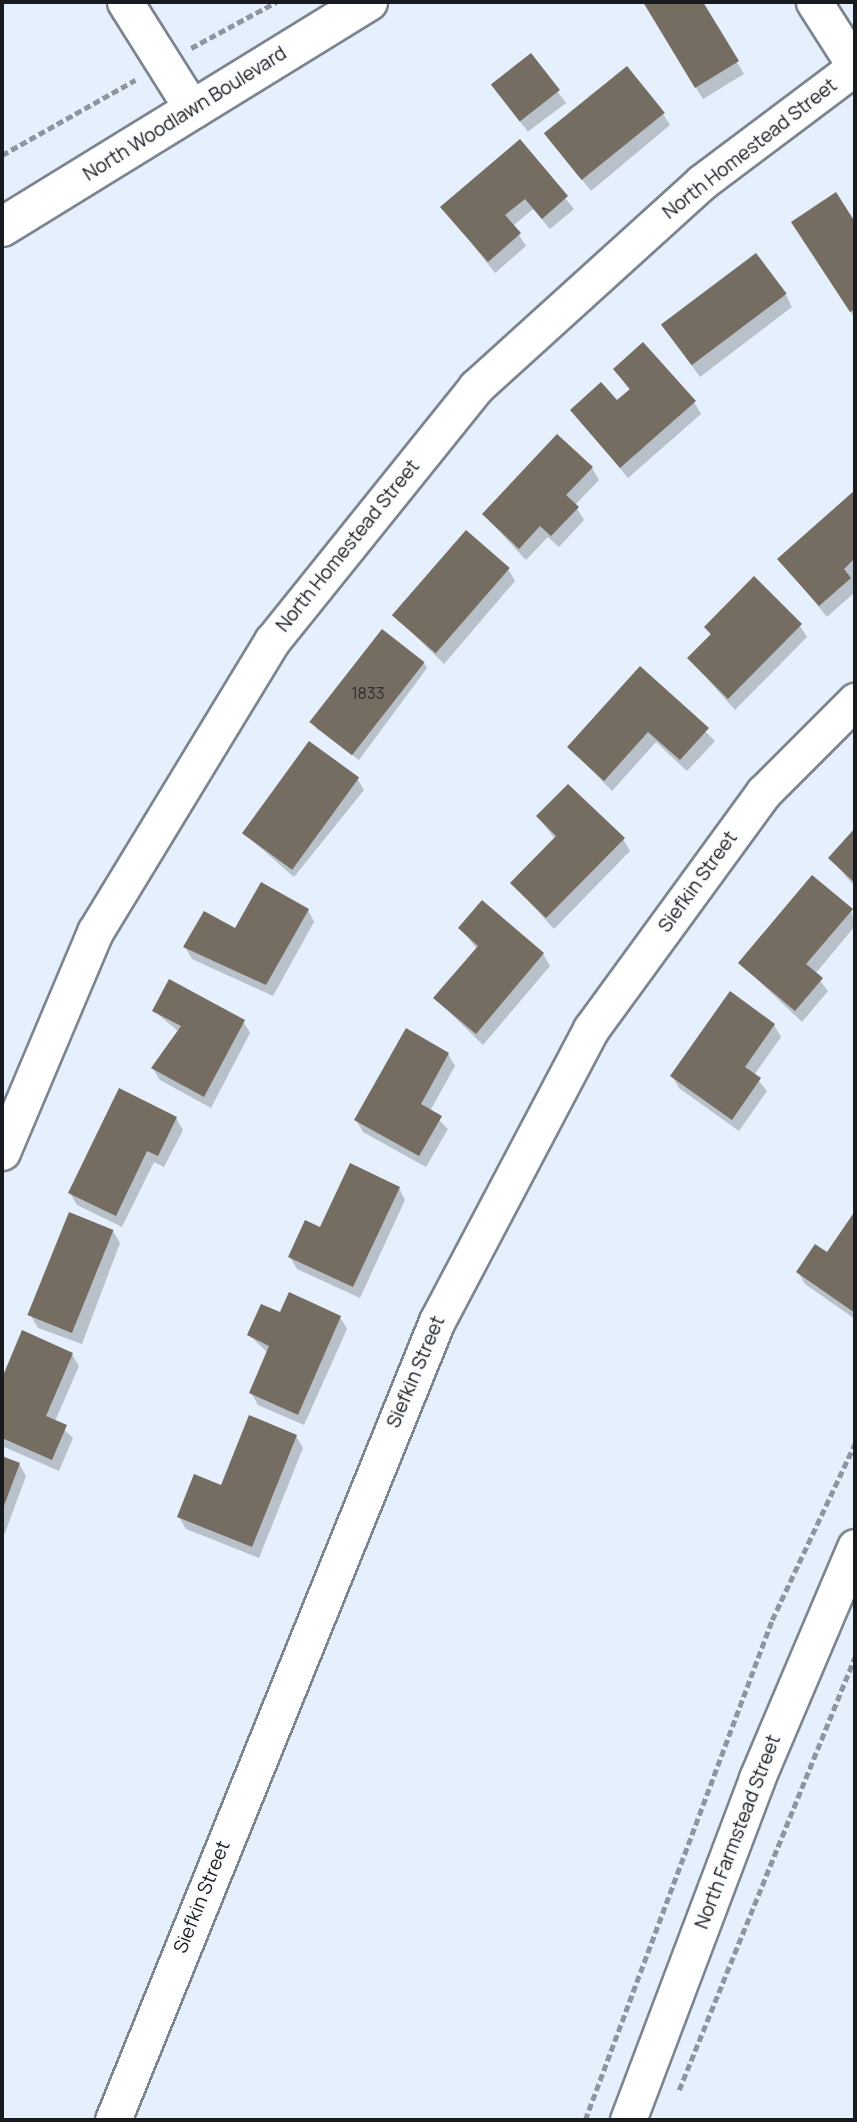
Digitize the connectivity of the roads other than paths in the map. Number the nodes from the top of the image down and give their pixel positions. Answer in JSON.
{"nodes":[{"id":1,"x":125,"y":2,"type":"edge"},
{"id":2,"x":368,"y":2,"type":"edge"},
{"id":3,"x":814,"y":2,"type":"edge"},
{"id":4,"x":855,"y":66,"type":"edge"},
{"id":5,"x":193,"y":110,"type":"junction"},
{"id":6,"x":2,"y":227,"type":"edge"},
{"id":7,"x":855,"y":701,"type":"edge"},
{"id":8,"x":2,"y":1152,"type":"edge"},
{"id":9,"x":855,"y":1547,"type":"edge"},
{"id":10,"x":113,"y":2120,"type":"edge"},
{"id":11,"x":628,"y":2120,"type":"edge"}],
"edges":[{"from":1,"to":5,"type":"street"},
{"from":2,"to":5,"type":"main road","name":"North Woodlawn Boulevard"},
{"from":3,"to":4,"type":"street"},
{"from":4,"to":8,"type":"street","name":"North Homestead Street"},
{"from":5,"to":6,"type":"main road","name":"North Woodlawn Boulevard"},
{"from":7,"to":10,"type":"street","name":"Siefkin Street"},
{"from":9,"to":11,"type":"street","name":"North Farmstead Street"}]}
